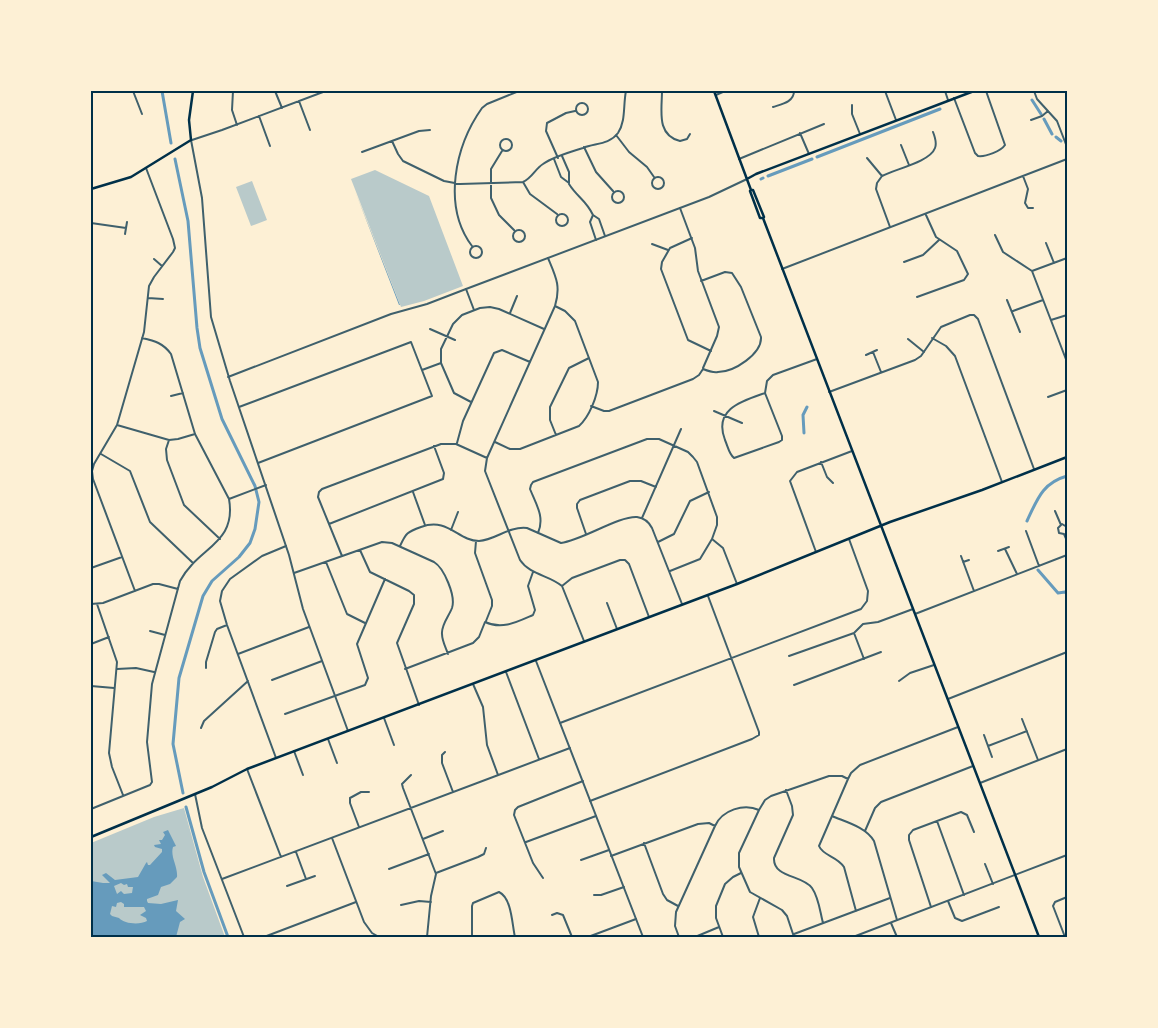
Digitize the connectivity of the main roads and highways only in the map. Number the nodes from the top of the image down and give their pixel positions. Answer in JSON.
{"nodes":[{"id":1,"x":193,"y":91,"type":"edge"},
{"id":2,"x":714,"y":91,"type":"edge"},
{"id":3,"x":974,"y":91,"type":"edge"},
{"id":4,"x":747,"y":179,"type":"junction"},
{"id":5,"x":91,"y":189,"type":"edge"},
{"id":6,"x":1067,"y":457,"type":"edge"},
{"id":7,"x":882,"y":525,"type":"junction"},
{"id":8,"x":91,"y":837,"type":"edge"},
{"id":9,"x":1038,"y":937,"type":"edge"}],
"edges":[{"from":1,"to":5,"type":"main road"},
{"from":2,"to":4,"type":"main road"},
{"from":3,"to":4,"type":"main road"},
{"from":4,"to":7,"type":"main road"},
{"from":6,"to":7,"type":"main road"},
{"from":7,"to":8,"type":"main road"},
{"from":7,"to":9,"type":"main road"}]}
